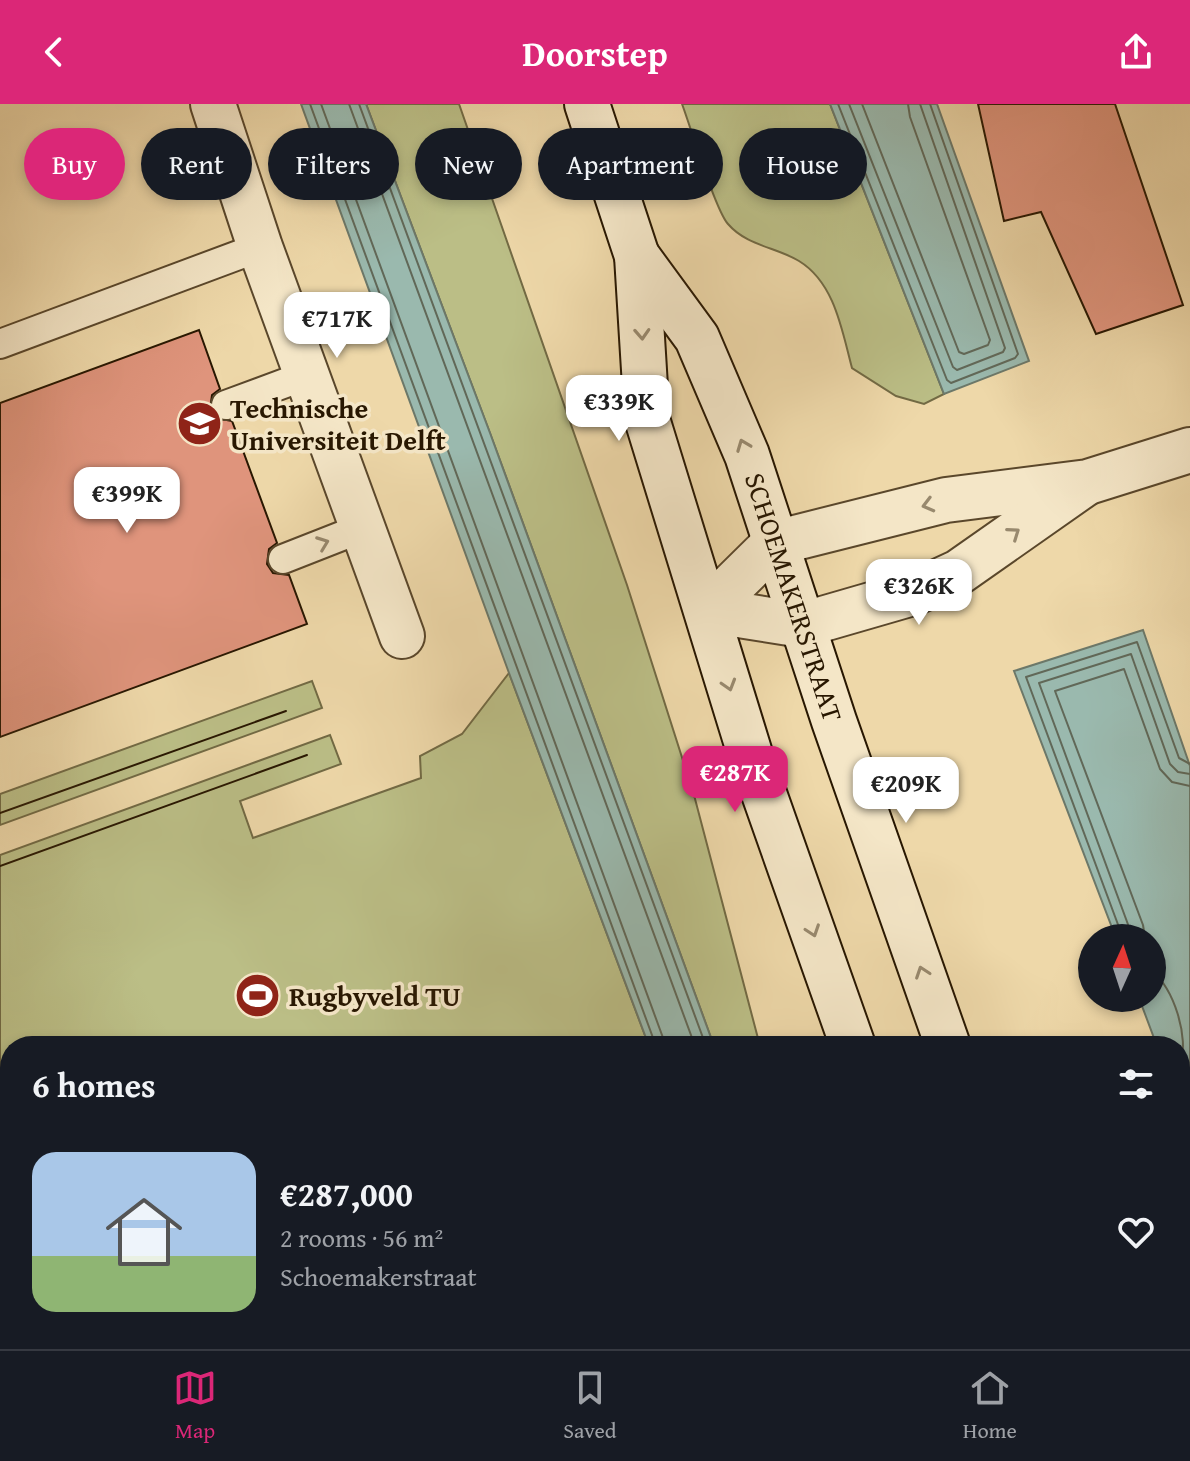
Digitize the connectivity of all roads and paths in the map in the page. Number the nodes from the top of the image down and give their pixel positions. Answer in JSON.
{"nodes":[{"id":1,"x":213,"y":104,"type":"edge"},
{"id":2,"x":587,"y":104,"type":"edge"},
{"id":3,"x":260,"y":247,"type":"junction"},
{"id":4,"x":637,"y":256,"type":"junction"},
{"id":5,"x":0,"y":344,"type":"edge"},
{"id":6,"x":307,"y":375,"type":"junction"},
{"id":7,"x":226,"y":405,"type":"dead end"},
{"id":8,"x":1190,"y":450,"type":"edge"},
{"id":9,"x":1088,"y":482,"type":"junction"},
{"id":10,"x":362,"y":528,"type":"junction"},
{"id":11,"x":775,"y":543,"type":"junction"},
{"id":12,"x":283,"y":559,"type":"dead end"},
{"id":13,"x":707,"y":610,"type":"junction"},
{"id":14,"x":802,"y":625,"type":"junction"},
{"id":15,"x":402,"y":636,"type":"dead end"},
{"id":16,"x":849,"y":1036,"type":"edge"},
{"id":17,"x":945,"y":1036,"type":"edge"}],
"edges":[{"from":1,"to":3,"type":"main road"},
{"from":2,"to":4,"type":"main road","name":"SCHOEMAKERSTRAAT"},
{"from":3,"to":5,"type":"lane"},
{"from":3,"to":6,"type":"main road"},
{"from":11,"to":4,"type":"main road","name":"SCHOEMAKERSTRAAT","one_way":true},
{"from":4,"to":13,"type":"main road","name":"SCHOEMAKERSTRAAT","one_way":true},
{"from":6,"to":7,"type":"lane"},
{"from":6,"to":10,"type":"main road"},
{"from":8,"to":9,"type":"main road"},
{"from":9,"to":11,"type":"main road","one_way":true},
{"from":14,"to":9,"type":"main road","one_way":true},
{"from":12,"to":10,"type":"lane","one_way":true},
{"from":10,"to":15,"type":"main road"},
{"from":11,"to":13,"type":"main road"},
{"from":11,"to":14,"type":"main road","name":"SCHOEMAKERSTRAAT"},
{"from":13,"to":14,"type":"main road"},
{"from":13,"to":16,"type":"main road","name":"SCHOEMAKERSTRAAT","one_way":true},
{"from":17,"to":14,"type":"main road","name":"SCHOEMAKERSTRAAT","one_way":true}]}
